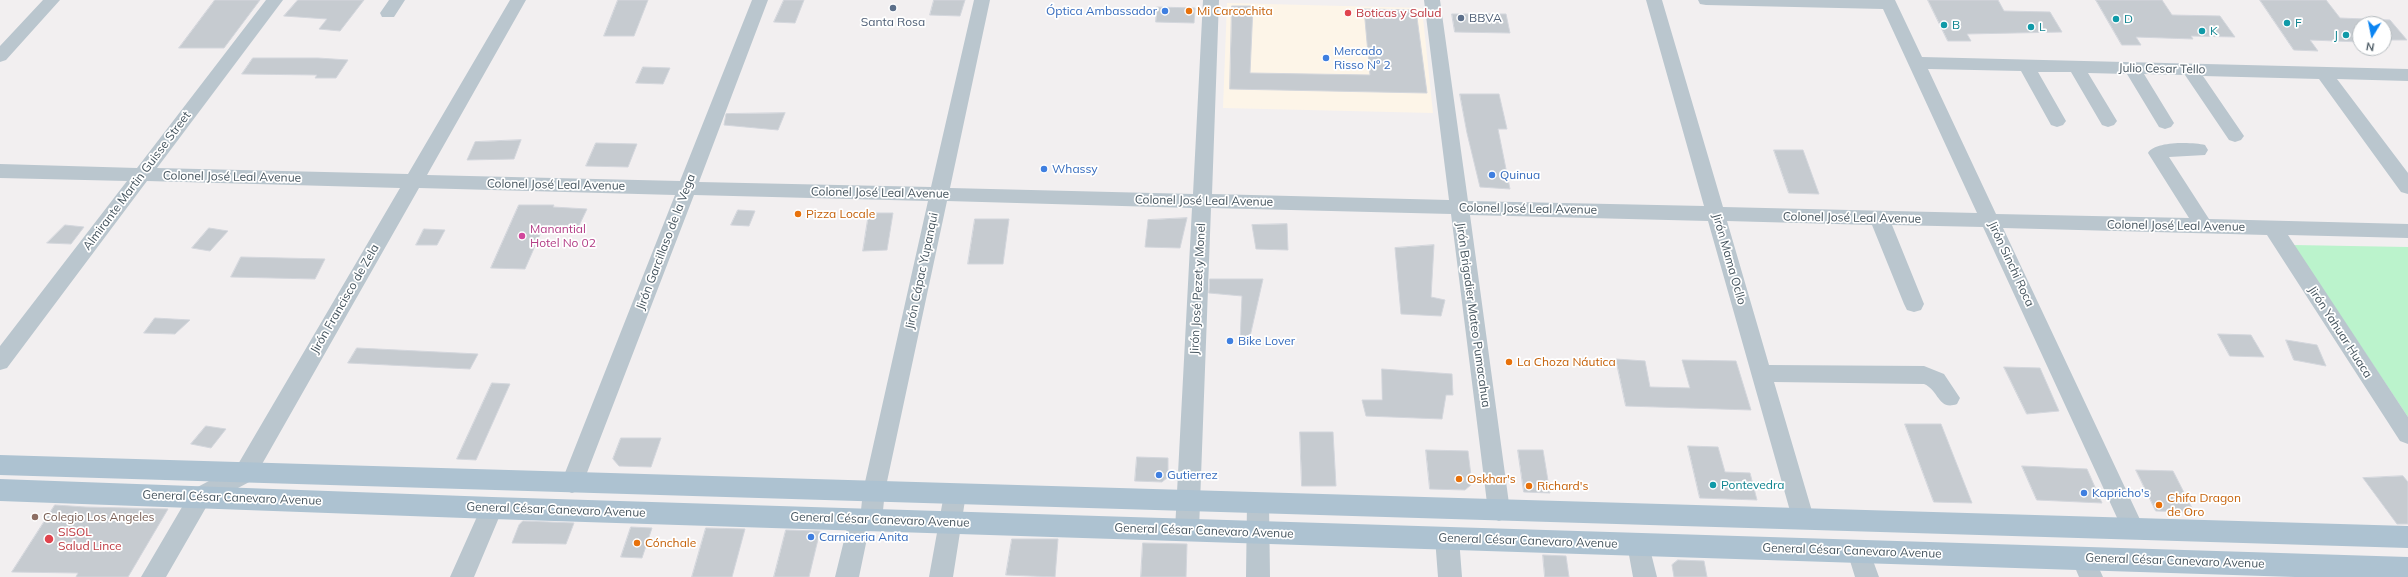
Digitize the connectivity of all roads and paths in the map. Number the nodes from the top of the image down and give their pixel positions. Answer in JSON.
{"nodes":[{"id":1,"x":52,"y":0,"type":"edge"},
{"id":2,"x":275,"y":0,"type":"edge"},
{"id":3,"x":518,"y":0,"type":"edge"},
{"id":4,"x":760,"y":0,"type":"edge"},
{"id":5,"x":982,"y":0,"type":"edge"},
{"id":6,"x":1211,"y":0,"type":"edge"},
{"id":7,"x":1432,"y":0,"type":"edge"},
{"id":8,"x":1654,"y":0,"type":"edge"},
{"id":9,"x":1706,"y":0,"type":"edge"},
{"id":10,"x":1888,"y":2,"type":"edge"},
{"id":11,"x":0,"y":56,"type":"edge"},
{"id":12,"x":1917,"y":63,"type":"junction"},
{"id":13,"x":2026,"y":65,"type":"junction"},
{"id":14,"x":2076,"y":66,"type":"junction"},
{"id":15,"x":2132,"y":68,"type":"junction"},
{"id":16,"x":2190,"y":69,"type":"junction"},
{"id":17,"x":2323,"y":72,"type":"junction"},
{"id":18,"x":2408,"y":75,"type":"edge"},
{"id":19,"x":2057,"y":121,"type":"dead end"},
{"id":20,"x":2108,"y":121,"type":"dead end"},
{"id":21,"x":2165,"y":123,"type":"dead end"},
{"id":22,"x":2235,"y":136,"type":"dead end"},
{"id":23,"x":2198,"y":150,"type":"dead end"},
{"id":24,"x":0,"y":171,"type":"edge"},
{"id":25,"x":142,"y":175,"type":"junction"},
{"id":26,"x":413,"y":182,"type":"junction"},
{"id":27,"x":2408,"y":187,"type":"edge"},
{"id":28,"x":687,"y":188,"type":"junction"},
{"id":29,"x":939,"y":195,"type":"junction"},
{"id":30,"x":1202,"y":201,"type":"junction"},
{"id":31,"x":1459,"y":208,"type":"junction"},
{"id":32,"x":1716,"y":214,"type":"junction"},
{"id":33,"x":1879,"y":218,"type":"junction"},
{"id":34,"x":1991,"y":221,"type":"junction"},
{"id":35,"x":2204,"y":226,"type":"junction"},
{"id":36,"x":2273,"y":228,"type":"junction"},
{"id":37,"x":2408,"y":231,"type":"edge"},
{"id":38,"x":1914,"y":304,"type":"dead end"},
{"id":39,"x":0,"y":362,"type":"edge"},
{"id":40,"x":1762,"y":373,"type":"junction"},
{"id":41,"x":1949,"y":398,"type":"dead end"},
{"id":42,"x":2408,"y":436,"type":"edge"},
{"id":43,"x":0,"y":465,"type":"edge"},
{"id":44,"x":245,"y":473,"type":"junction"},
{"id":45,"x":572,"y":483,"type":"junction"},
{"id":46,"x":0,"y":490,"type":"edge"},
{"id":47,"x":874,"y":491,"type":"junction"},
{"id":48,"x":955,"y":494,"type":"junction"},
{"id":49,"x":200,"y":497,"type":"junction"},
{"id":50,"x":1188,"y":501,"type":"junction"},
{"id":51,"x":1258,"y":503,"type":"junction"},
{"id":52,"x":492,"y":508,"type":"junction"},
{"id":53,"x":1499,"y":511,"type":"junction"},
{"id":54,"x":1803,"y":518,"type":"junction"},
{"id":55,"x":865,"y":520,"type":"junction"},
{"id":56,"x":951,"y":522,"type":"junction"},
{"id":57,"x":2132,"y":528,"type":"junction"},
{"id":58,"x":1187,"y":530,"type":"junction"},
{"id":59,"x":1258,"y":532,"type":"junction"},
{"id":60,"x":2408,"y":537,"type":"edge"},
{"id":61,"x":1446,"y":538,"type":"junction"},
{"id":62,"x":1639,"y":544,"type":"junction"},
{"id":63,"x":1859,"y":551,"type":"junction"},
{"id":64,"x":2087,"y":568,"type":"edge"},
{"id":65,"x":2408,"y":568,"type":"edge"},
{"id":66,"x":2288,"y":571,"type":"edge"},
{"id":67,"x":153,"y":577,"type":"edge"},
{"id":68,"x":462,"y":577,"type":"edge"},
{"id":69,"x":847,"y":577,"type":"edge"},
{"id":70,"x":941,"y":577,"type":"edge"},
{"id":71,"x":1258,"y":577,"type":"edge"},
{"id":72,"x":1450,"y":577,"type":"edge"},
{"id":73,"x":1645,"y":577,"type":"edge"},
{"id":74,"x":1867,"y":577,"type":"edge"}],
"edges":[{"from":1,"to":11,"type":"street"},
{"from":2,"to":25,"type":"street","name":"Almirante Martin Guisse Street"},
{"from":3,"to":26,"type":"street","name":"Jirón Francisco de Zela"},
{"from":4,"to":28,"type":"street","name":"Jirón Garcillaso de la Vega"},
{"from":5,"to":29,"type":"street","name":"Jirón Cápac Yupanqui"},
{"from":6,"to":30,"type":"street","name":"Jirón José Pezet y Monel"},
{"from":7,"to":31,"type":"street","name":"Jirón Brigadier Mateo Pumacahua"},
{"from":8,"to":32,"type":"street","name":"Jirón Mama Ocllo"},
{"from":9,"to":10,"type":"street"},
{"from":10,"to":12,"type":"street","name":"Jirón Sinchi Roca"},
{"from":12,"to":13,"type":"street","name":"Julio Cesar Tello"},
{"from":12,"to":34,"type":"street","name":"Jirón Sinchi Roca"},
{"from":13,"to":14,"type":"street","name":"Julio Cesar Tello"},
{"from":13,"to":19,"type":"street"},
{"from":14,"to":15,"type":"street","name":"Julio Cesar Tello"},
{"from":14,"to":20,"type":"street"},
{"from":15,"to":16,"type":"street","name":"Julio Cesar Tello"},
{"from":15,"to":21,"type":"street"},
{"from":16,"to":17,"type":"street","name":"Julio Cesar Tello"},
{"from":16,"to":22,"type":"street"},
{"from":17,"to":18,"type":"street","name":"Julio Cesar Tello"},
{"from":17,"to":27,"type":"street"},
{"from":23,"to":35,"type":"street"},
{"from":24,"to":25,"type":"street","name":"Colonel José Leal Avenue"},
{"from":25,"to":26,"type":"street","name":"Colonel José Leal Avenue"},
{"from":25,"to":39,"type":"street","name":"Almirante Martin Guisse Street"},
{"from":26,"to":28,"type":"street","name":"Colonel José Leal Avenue"},
{"from":26,"to":44,"type":"street","name":"Jirón Francisco de Zela"},
{"from":28,"to":29,"type":"street","name":"Colonel José Leal Avenue"},
{"from":28,"to":45,"type":"street","name":"Jirón Garcillaso de la Vega"},
{"from":29,"to":30,"type":"street","name":"Colonel José Leal Avenue"},
{"from":29,"to":47,"type":"street","name":"Jirón Cápac Yupanqui"},
{"from":30,"to":31,"type":"street","name":"Colonel José Leal Avenue"},
{"from":30,"to":50,"type":"street","name":"Jirón José Pezet y Monel"},
{"from":31,"to":32,"type":"street","name":"Colonel José Leal Avenue"},
{"from":31,"to":53,"type":"street","name":"Jirón Brigadier Mateo Pumacahua"},
{"from":32,"to":33,"type":"street","name":"Colonel José Leal Avenue"},
{"from":32,"to":40,"type":"street","name":"Jirón Mama Ocllo"},
{"from":33,"to":34,"type":"street","name":"Colonel José Leal Avenue"},
{"from":33,"to":38,"type":"street"},
{"from":34,"to":35,"type":"street","name":"Colonel José Leal Avenue"},
{"from":34,"to":57,"type":"street","name":"Jirón Sinchi Roca"},
{"from":35,"to":36,"type":"street","name":"Colonel José Leal Avenue"},
{"from":36,"to":37,"type":"street","name":"Colonel José Leal Avenue"},
{"from":36,"to":42,"type":"street","name":"Jirón Yahuar Huaca"},
{"from":40,"to":41,"type":"street"},
{"from":40,"to":54,"type":"street","name":"Jirón Mama Ocllo"},
{"from":43,"to":44,"type":"main road"},
{"from":44,"to":45,"type":"main road"},
{"from":44,"to":49,"type":"street"},
{"from":45,"to":47,"type":"main road"},
{"from":46,"to":49,"type":"main road","name":"General César Canevaro Avenue"},
{"from":47,"to":48,"type":"main road"},
{"from":47,"to":55,"type":"street","name":"Jirón Cápac Yupanqui"},
{"from":48,"to":50,"type":"main road"},
{"from":48,"to":56,"type":"street"},
{"from":49,"to":52,"type":"main road","name":"General César Canevaro Avenue"},
{"from":49,"to":67,"type":"street"},
{"from":50,"to":51,"type":"main road"},
{"from":50,"to":58,"type":"street","name":"Jirón José Pezet y Monel"},
{"from":51,"to":53,"type":"main road"},
{"from":51,"to":59,"type":"street"},
{"from":52,"to":55,"type":"main road","name":"General César Canevaro Avenue"},
{"from":52,"to":68,"type":"street"},
{"from":53,"to":54,"type":"main road"},
{"from":54,"to":57,"type":"main road"},
{"from":55,"to":56,"type":"main road","name":"General César Canevaro Avenue"},
{"from":55,"to":69,"type":"street","name":"Jirón Cápac Yupanqui"},
{"from":56,"to":58,"type":"main road","name":"General César Canevaro Avenue"},
{"from":56,"to":70,"type":"street"},
{"from":57,"to":60,"type":"main road"},
{"from":58,"to":59,"type":"main road","name":"General César Canevaro Avenue"},
{"from":59,"to":61,"type":"main road","name":"General César Canevaro Avenue"},
{"from":59,"to":71,"type":"street"},
{"from":61,"to":62,"type":"main road","name":"General César Canevaro Avenue"},
{"from":61,"to":72,"type":"street"},
{"from":62,"to":63,"type":"main road","name":"General César Canevaro Avenue"},
{"from":62,"to":73,"type":"street"},
{"from":63,"to":64,"type":"main road","name":"General César Canevaro Avenue"},
{"from":63,"to":74,"type":"street"},
{"from":64,"to":66,"type":"main road","name":"General César Canevaro Avenue"},
{"from":65,"to":66,"type":"main road","name":"General César Canevaro Avenue"}]}
